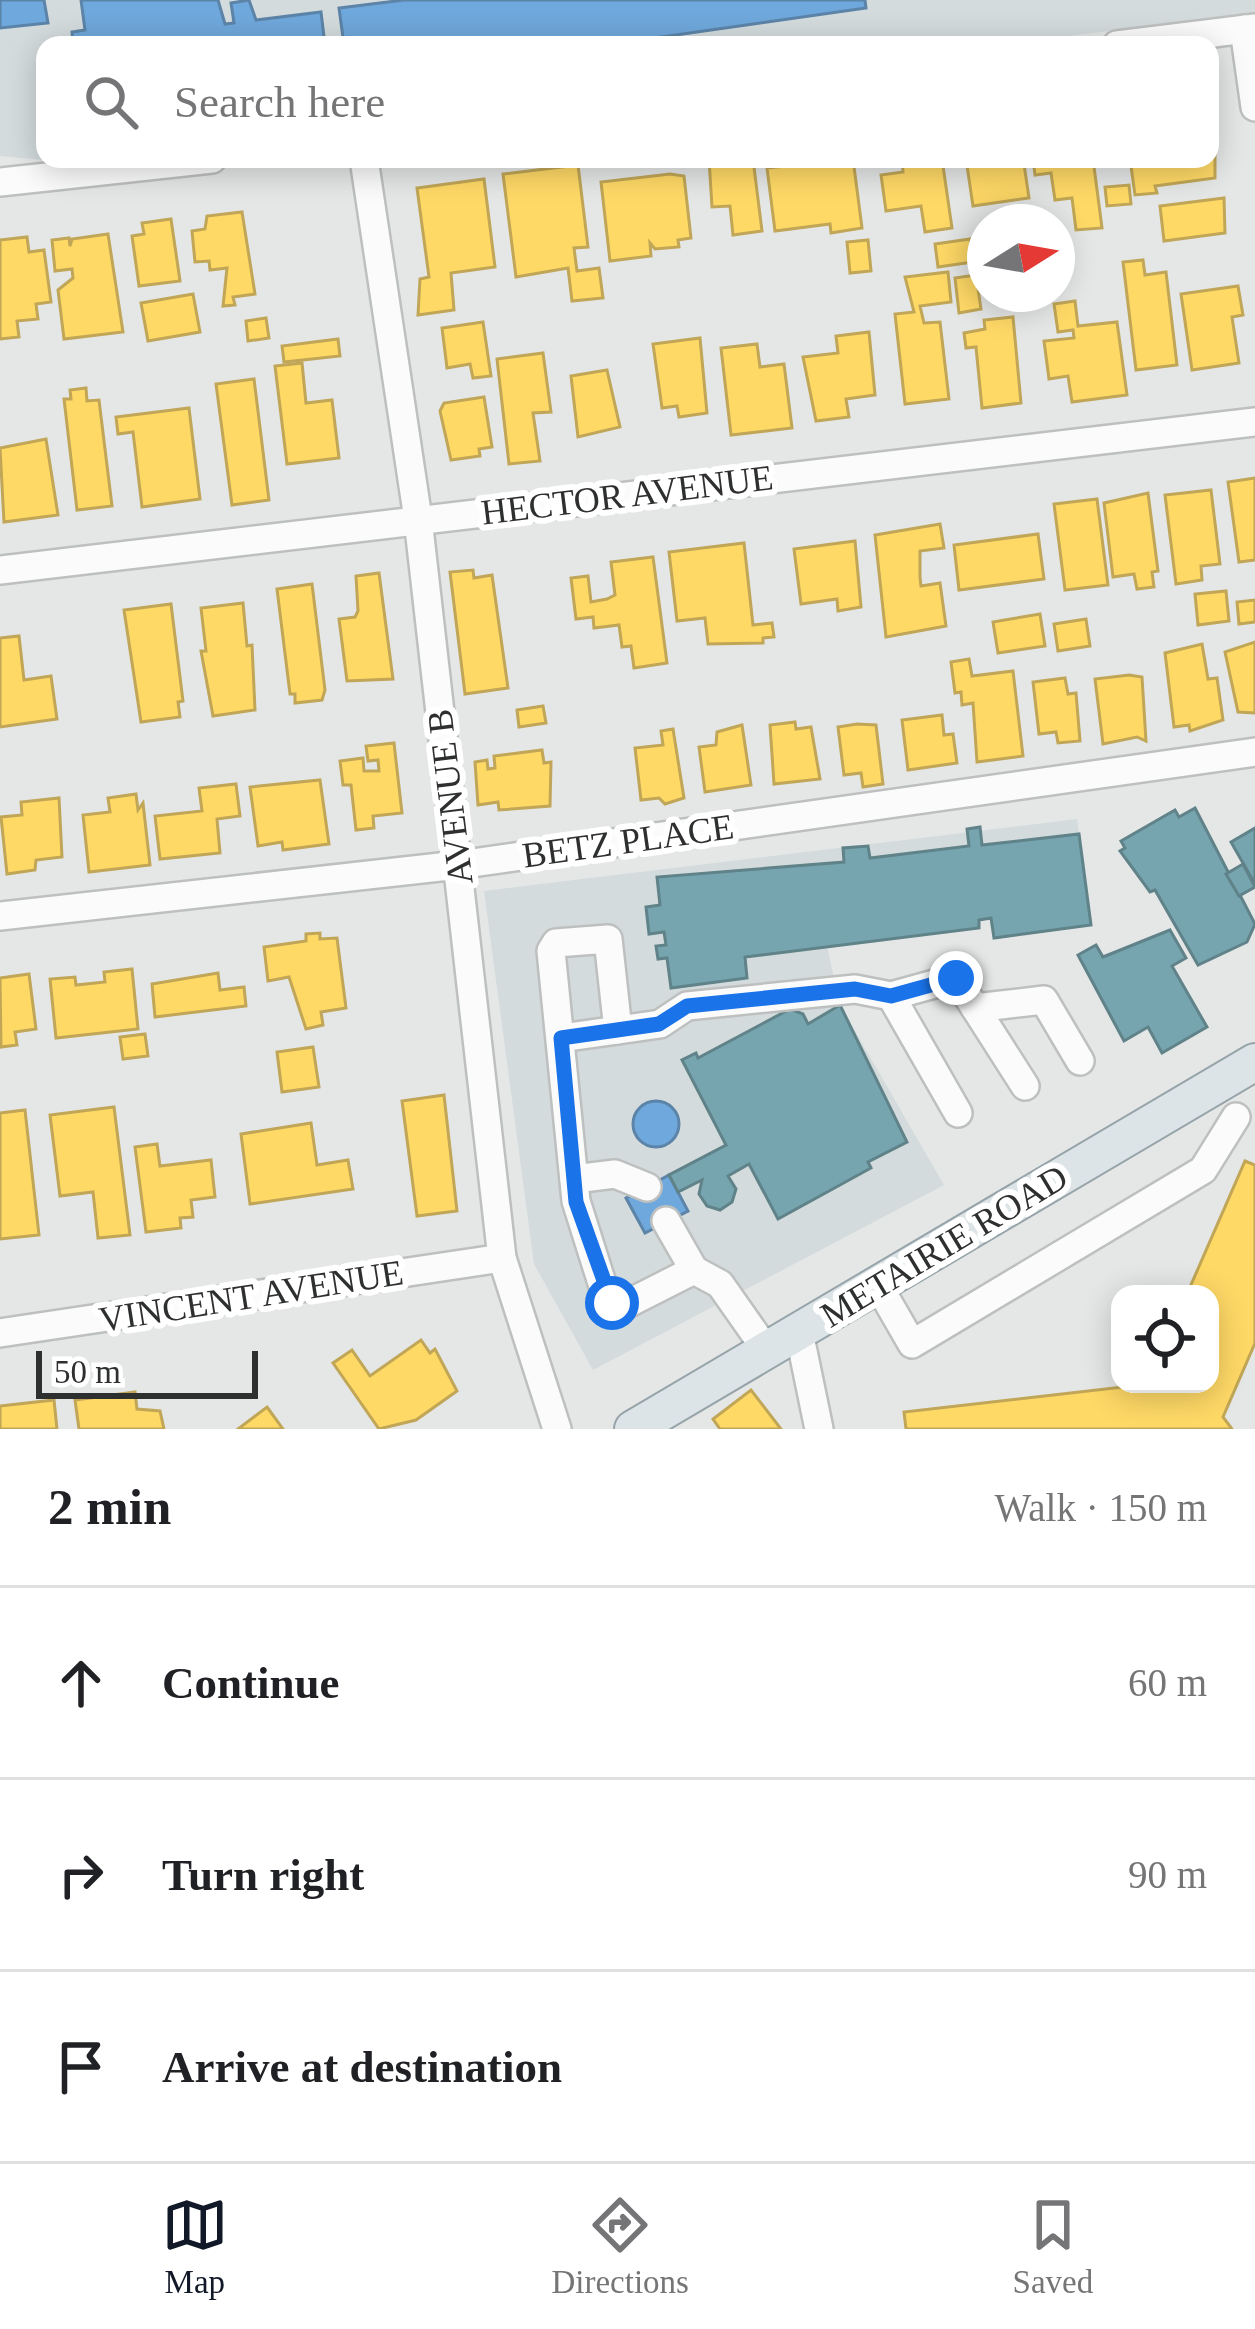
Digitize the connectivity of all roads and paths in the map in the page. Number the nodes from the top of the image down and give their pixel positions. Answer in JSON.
{"nodes":[{"id":1,"x":1250,"y":29,"type":"edge"},
{"id":2,"x":1192,"y":36,"type":"edge"},
{"id":3,"x":1255,"y":106,"type":"edge"},
{"id":4,"x":129,"y":168,"type":"edge"},
{"id":5,"x":365,"y":168,"type":"edge"},
{"id":6,"x":0,"y":182,"type":"edge"},
{"id":7,"x":1255,"y":422,"type":"edge"},
{"id":8,"x":418,"y":519,"type":"junction"},
{"id":9,"x":0,"y":570,"type":"edge"},
{"id":10,"x":1255,"y":752,"type":"edge"},
{"id":11,"x":458,"y":866,"type":"junction"},
{"id":12,"x":0,"y":916,"type":"edge"},
{"id":13,"x":891,"y":996,"type":"junction"},
{"id":14,"x":975,"y":1008,"type":"junction"},
{"id":15,"x":618,"y":1030,"type":"junction"},
{"id":16,"x":561,"y":1038,"type":"junction"},
{"id":17,"x":1079,"y":1061,"type":"dead end"},
{"id":18,"x":1255,"y":1062,"type":"edge"},
{"id":19,"x":1219,"y":1083,"type":"junction"},
{"id":20,"x":1025,"y":1086,"type":"dead end"},
{"id":21,"x":958,"y":1113,"type":"dead end"},
{"id":22,"x":1246,"y":1121,"type":"edge"},
{"id":23,"x":574,"y":1179,"type":"junction"},
{"id":24,"x":647,"y":1187,"type":"dead end"},
{"id":25,"x":666,"y":1221,"type":"dead end"},
{"id":26,"x":502,"y":1258,"type":"junction"},
{"id":27,"x":694,"y":1270,"type":"junction"},
{"id":28,"x":878,"y":1285,"type":"junction"},
{"id":29,"x":0,"y":1333,"type":"edge"},
{"id":30,"x":783,"y":1342,"type":"junction"},
{"id":31,"x":557,"y":1429,"type":"edge"},
{"id":32,"x":633,"y":1429,"type":"edge"},
{"id":33,"x":819,"y":1429,"type":"edge"}],
"edges":[{"from":1,"to":2,"type":"street"},
{"from":1,"to":3,"type":"street"},
{"from":4,"to":6,"type":"street"},
{"from":5,"to":8,"type":"street","name":"AVENUE B"},
{"from":7,"to":8,"type":"street","name":"HECTOR AVENUE"},
{"from":8,"to":9,"type":"street","name":"HECTOR AVENUE"},
{"from":8,"to":11,"type":"street","name":"AVENUE B"},
{"from":10,"to":11,"type":"street","name":"BETZ PLACE"},
{"from":11,"to":12,"type":"street","name":"BETZ PLACE"},
{"from":11,"to":26,"type":"street","name":"AVENUE B"},
{"from":13,"to":14,"type":"street"},
{"from":13,"to":15,"type":"street"},
{"from":13,"to":21,"type":"street"},
{"from":14,"to":17,"type":"street"},
{"from":14,"to":20,"type":"street"},
{"from":15,"to":16,"type":"street"},
{"from":15,"to":16,"type":"street"},
{"from":16,"to":23,"type":"street"},
{"from":18,"to":19,"type":"main road","name":"METAIRIE ROAD"},
{"from":19,"to":22,"type":"street"},
{"from":19,"to":28,"type":"main road","name":"METAIRIE ROAD"},
{"from":22,"to":28,"type":"street"},
{"from":23,"to":24,"type":"street"},
{"from":23,"to":27,"type":"street"},
{"from":25,"to":27,"type":"street"},
{"from":26,"to":29,"type":"street","name":"VINCENT AVENUE"},
{"from":26,"to":31,"type":"street","name":"AVENUE B"},
{"from":27,"to":30,"type":"street"},
{"from":28,"to":30,"type":"main road","name":"METAIRIE ROAD"},
{"from":30,"to":32,"type":"main road","name":"METAIRIE ROAD"},
{"from":30,"to":33,"type":"street"}]}
